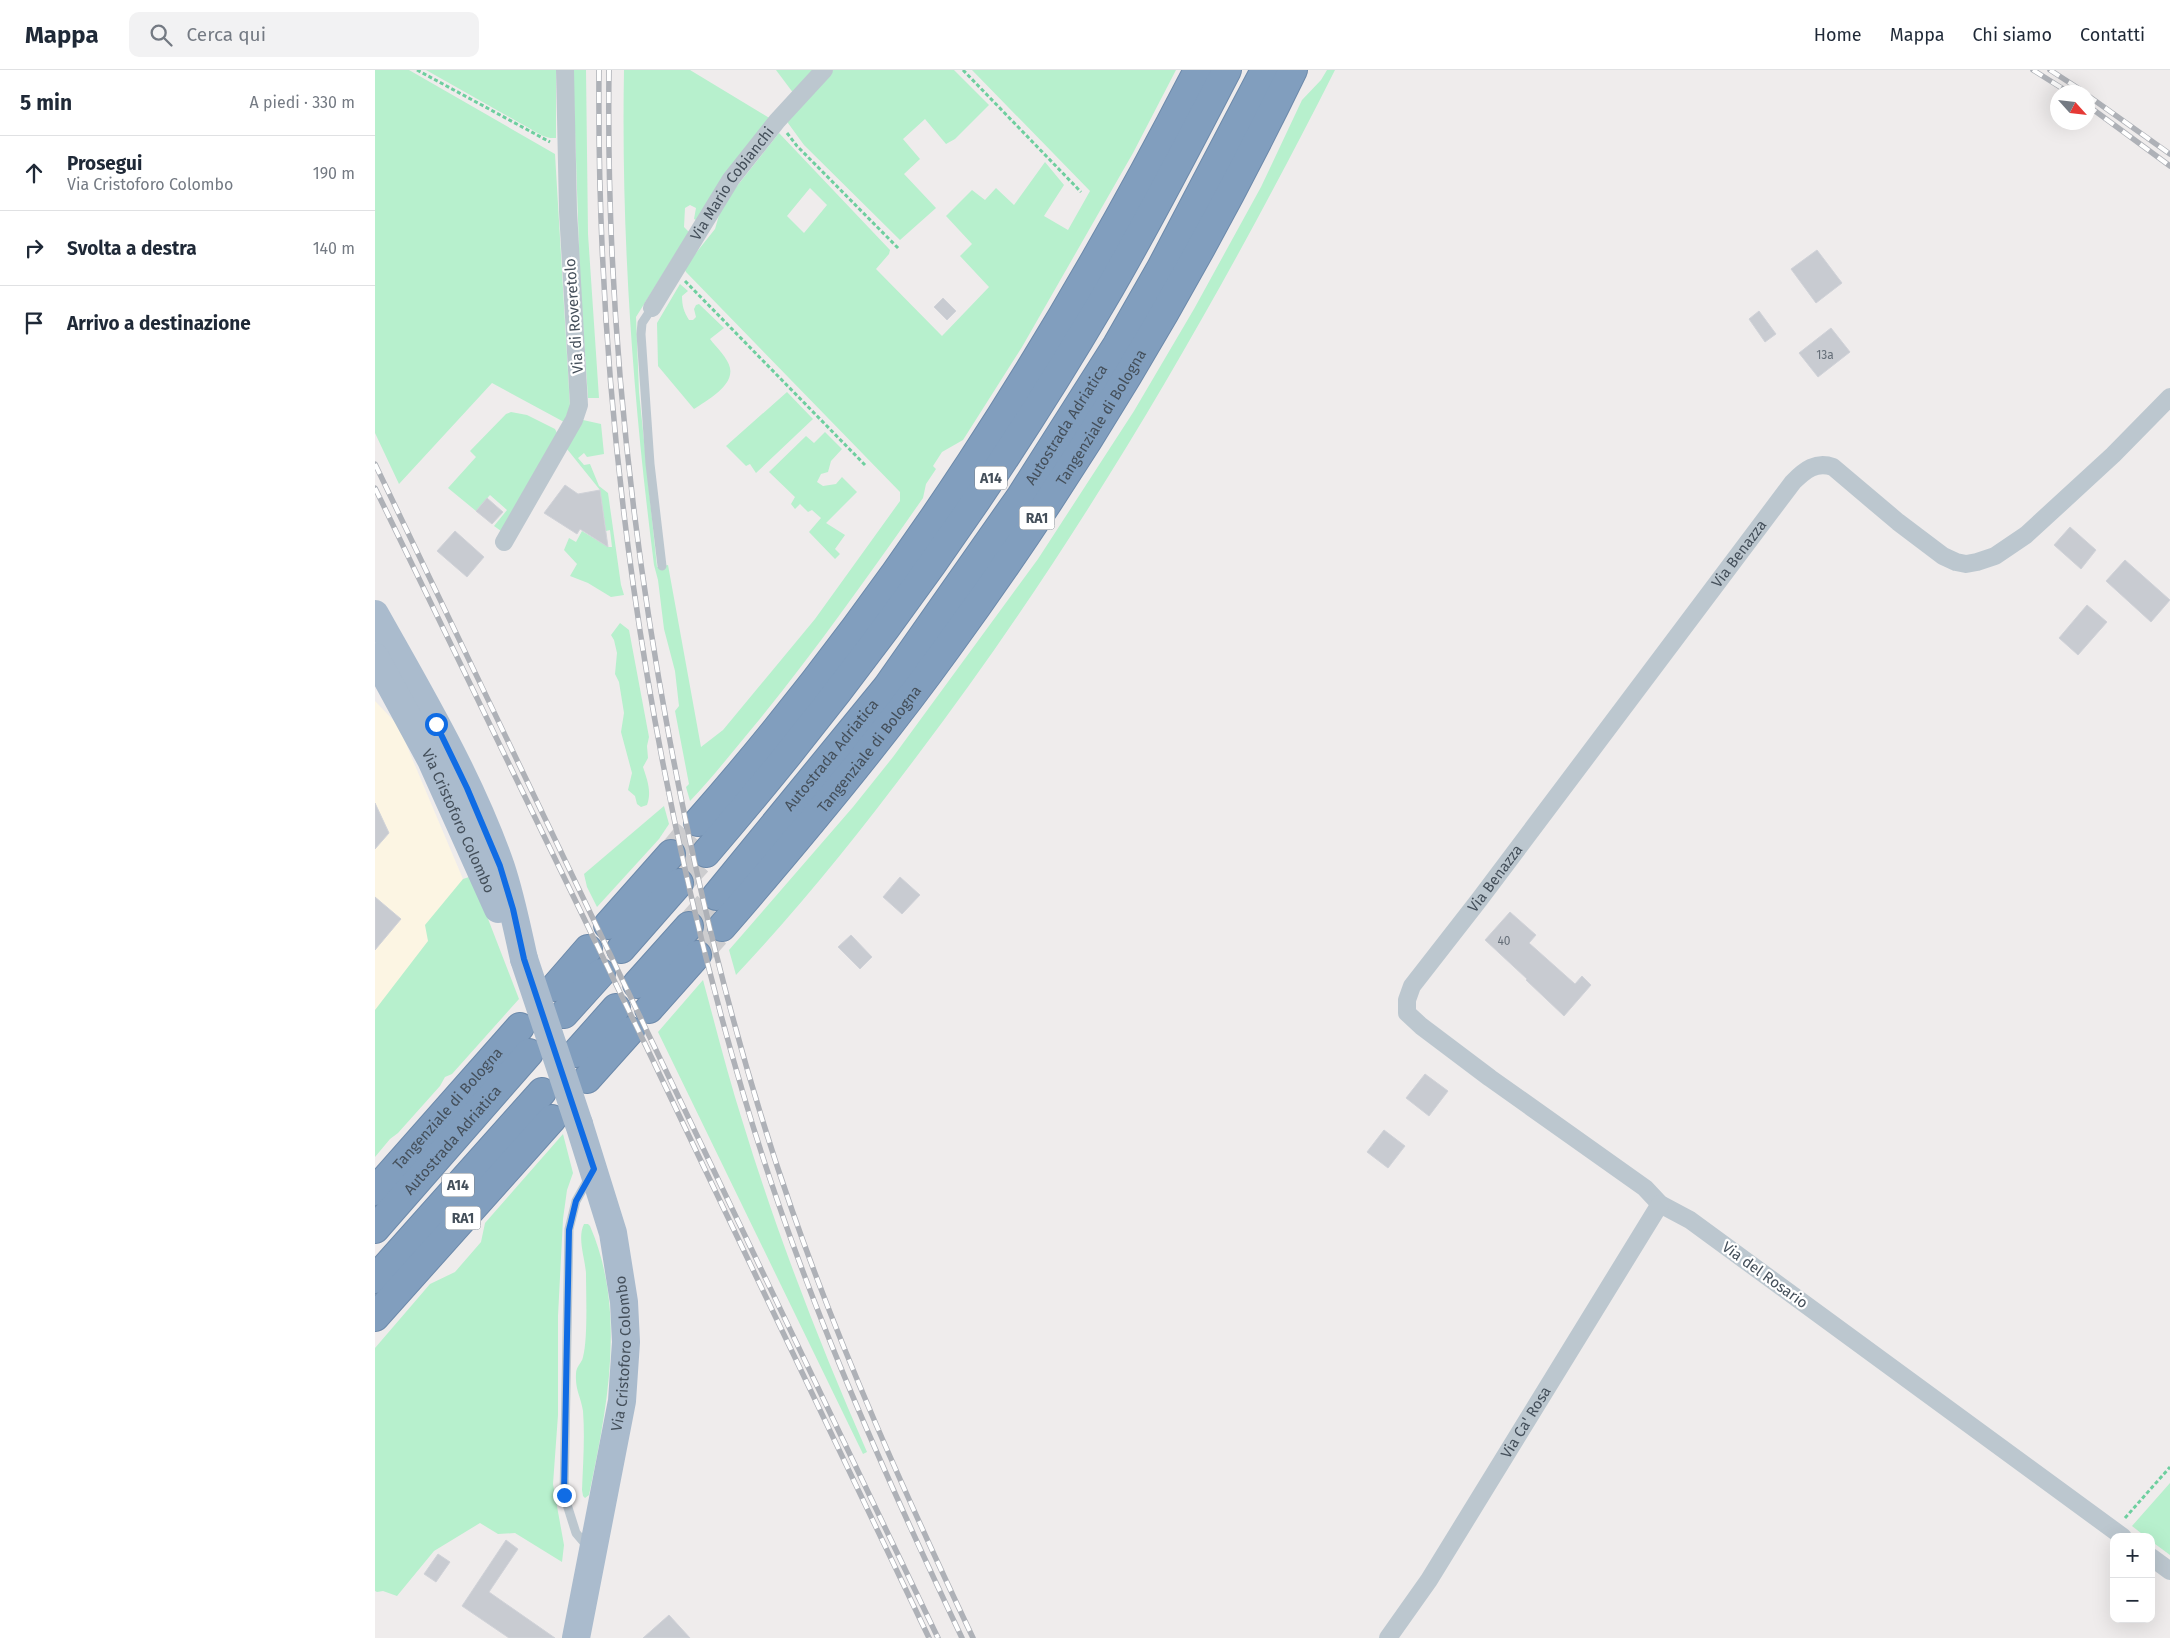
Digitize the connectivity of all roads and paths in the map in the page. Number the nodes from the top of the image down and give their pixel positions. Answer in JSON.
{"nodes":[{"id":1,"x":417,"y":70,"type":"edge"},
{"id":2,"x":565,"y":70,"type":"edge"},
{"id":3,"x":824,"y":70,"type":"edge"},
{"id":4,"x":963,"y":70,"type":"edge"},
{"id":5,"x":1198,"y":70,"type":"edge"},
{"id":6,"x":1227,"y":70,"type":"edge"},
{"id":7,"x":1265,"y":70,"type":"edge"},
{"id":8,"x":1293,"y":70,"type":"edge"},
{"id":9,"x":777,"y":121,"type":"junction"},
{"id":10,"x":566,"y":151,"type":"junction"},
{"id":11,"x":1081,"y":192,"type":"dead end"},
{"id":12,"x":899,"y":248,"type":"dead end"},
{"id":13,"x":674,"y":270,"type":"junction"},
{"id":14,"x":652,"y":308,"type":"joint"},
{"id":15,"x":2170,"y":397,"type":"edge"},
{"id":16,"x":865,"y":465,"type":"dead end"},
{"id":17,"x":504,"y":542,"type":"dead end"},
{"id":18,"x":662,"y":566,"type":"dead end"},
{"id":19,"x":375,"y":614,"type":"edge"},
{"id":20,"x":375,"y":657,"type":"edge"},
{"id":21,"x":699,"y":822,"type":"tunnel mouth"},
{"id":22,"x":705,"y":853,"type":"tunnel mouth"},
{"id":23,"x":671,"y":854,"type":"tunnel mouth"},
{"id":24,"x":679,"y":883,"type":"tunnel mouth"},
{"id":25,"x":716,"y":896,"type":"tunnel mouth"},
{"id":26,"x":609,"y":925,"type":"dead end"},
{"id":27,"x":689,"y":926,"type":"tunnel mouth"},
{"id":28,"x":722,"y":927,"type":"tunnel mouth"},
{"id":29,"x":588,"y":949,"type":"dead end"},
{"id":30,"x":621,"y":949,"type":"dead end"},
{"id":31,"x":697,"y":955,"type":"tunnel mouth"},
{"id":32,"x":524,"y":959,"type":"junction"},
{"id":33,"x":601,"y":972,"type":"dead end"},
{"id":34,"x":637,"y":984,"type":"dead end"},
{"id":35,"x":555,"y":987,"type":"dead end"},
{"id":36,"x":649,"y":1009,"type":"dead end"},
{"id":37,"x":1407,"y":1013,"type":"joint"},
{"id":38,"x":564,"y":1014,"type":"dead end"},
{"id":39,"x":519,"y":1027,"type":"dead end"},
{"id":40,"x":529,"y":1053,"type":"dead end"},
{"id":41,"x":576,"y":1053,"type":"dead end"},
{"id":42,"x":587,"y":1079,"type":"dead end"},
{"id":43,"x":542,"y":1092,"type":"dead end"},
{"id":44,"x":552,"y":1118,"type":"dead end"},
{"id":45,"x":594,"y":1169,"type":"junction"},
{"id":46,"x":375,"y":1191,"type":"edge"},
{"id":47,"x":1660,"y":1204,"type":"junction"},
{"id":48,"x":375,"y":1229,"type":"edge"},
{"id":49,"x":375,"y":1279,"type":"edge"},
{"id":50,"x":375,"y":1319,"type":"edge"},
{"id":51,"x":2170,"y":1467,"type":"edge"},
{"id":52,"x":2118,"y":1533,"type":"edge"},
{"id":53,"x":2120,"y":1533,"type":"edge"},
{"id":54,"x":592,"y":1553,"type":"junction"},
{"id":55,"x":2155,"y":1560,"type":"edge"},
{"id":56,"x":2170,"y":1571,"type":"edge"},
{"id":57,"x":576,"y":1638,"type":"edge"},
{"id":58,"x":1388,"y":1638,"type":"edge"}],
"edges":[{"from":1,"to":10,"type":"path"},
{"from":2,"to":10,"type":"street","name":"Via di Roveretolo"},
{"from":3,"to":9,"type":"street","name":"Via Mario Cobianchi"},
{"from":4,"to":11,"type":"path"},
{"from":5,"to":21,"type":"highway"},
{"from":6,"to":22,"type":"highway","number":"A14"},
{"from":7,"to":25,"type":"highway","name":"Autostrada Adriatica","number":"A14"},
{"from":8,"to":28,"type":"highway","name":"Tangenziale di Bologna","number":"RA1"},
{"from":9,"to":12,"type":"path"},
{"from":9,"to":13,"type":"street","name":"Via Mario Cobianchi"},
{"from":10,"to":17,"type":"street","name":"Via di Roveretolo"},
{"from":13,"to":14,"type":"street","name":"Via Mario Cobianchi"},
{"from":13,"to":16,"type":"path"},
{"from":14,"to":18,"type":"lane"},
{"from":15,"to":37,"type":"street","name":"Via Benazza"},
{"from":19,"to":32,"type":"main road","name":"Via Cristoforo Colombo"},
{"from":20,"to":32,"type":"main road","name":"Via Cristoforo Colombo"},
{"from":23,"to":26,"type":"highway"},
{"from":24,"to":30,"type":"highway"},
{"from":27,"to":34,"type":"highway"},
{"from":29,"to":35,"type":"highway"},
{"from":31,"to":36,"type":"highway"},
{"from":32,"to":45,"type":"main road","name":"Via Cristoforo Colombo","bridge":true},
{"from":33,"to":38,"type":"highway"},
{"from":37,"to":47,"type":"street","name":"Via del Rosario"},
{"from":39,"to":46,"type":"highway","name":"Tangenziale di Bologna"},
{"from":40,"to":48,"type":"highway","name":"Autostrada Adriatica","number":"A14"},
{"from":41,"to":42,"type":"highway"},
{"from":43,"to":49,"type":"highway","number":"A14"},
{"from":44,"to":50,"type":"highway","number":"RA1"},
{"from":45,"to":54,"type":"main road","name":"Via Cristoforo Colombo"},
{"from":45,"to":54,"type":"lane"},
{"from":47,"to":52,"type":"street","name":"Via del Rosario"},
{"from":47,"to":58,"type":"street","name":"Via Ca' Rosa"},
{"from":51,"to":53,"type":"path"},
{"from":54,"to":57,"type":"main road","name":"Via Cristoforo Colombo"},
{"from":55,"to":56,"type":"street"}]}
